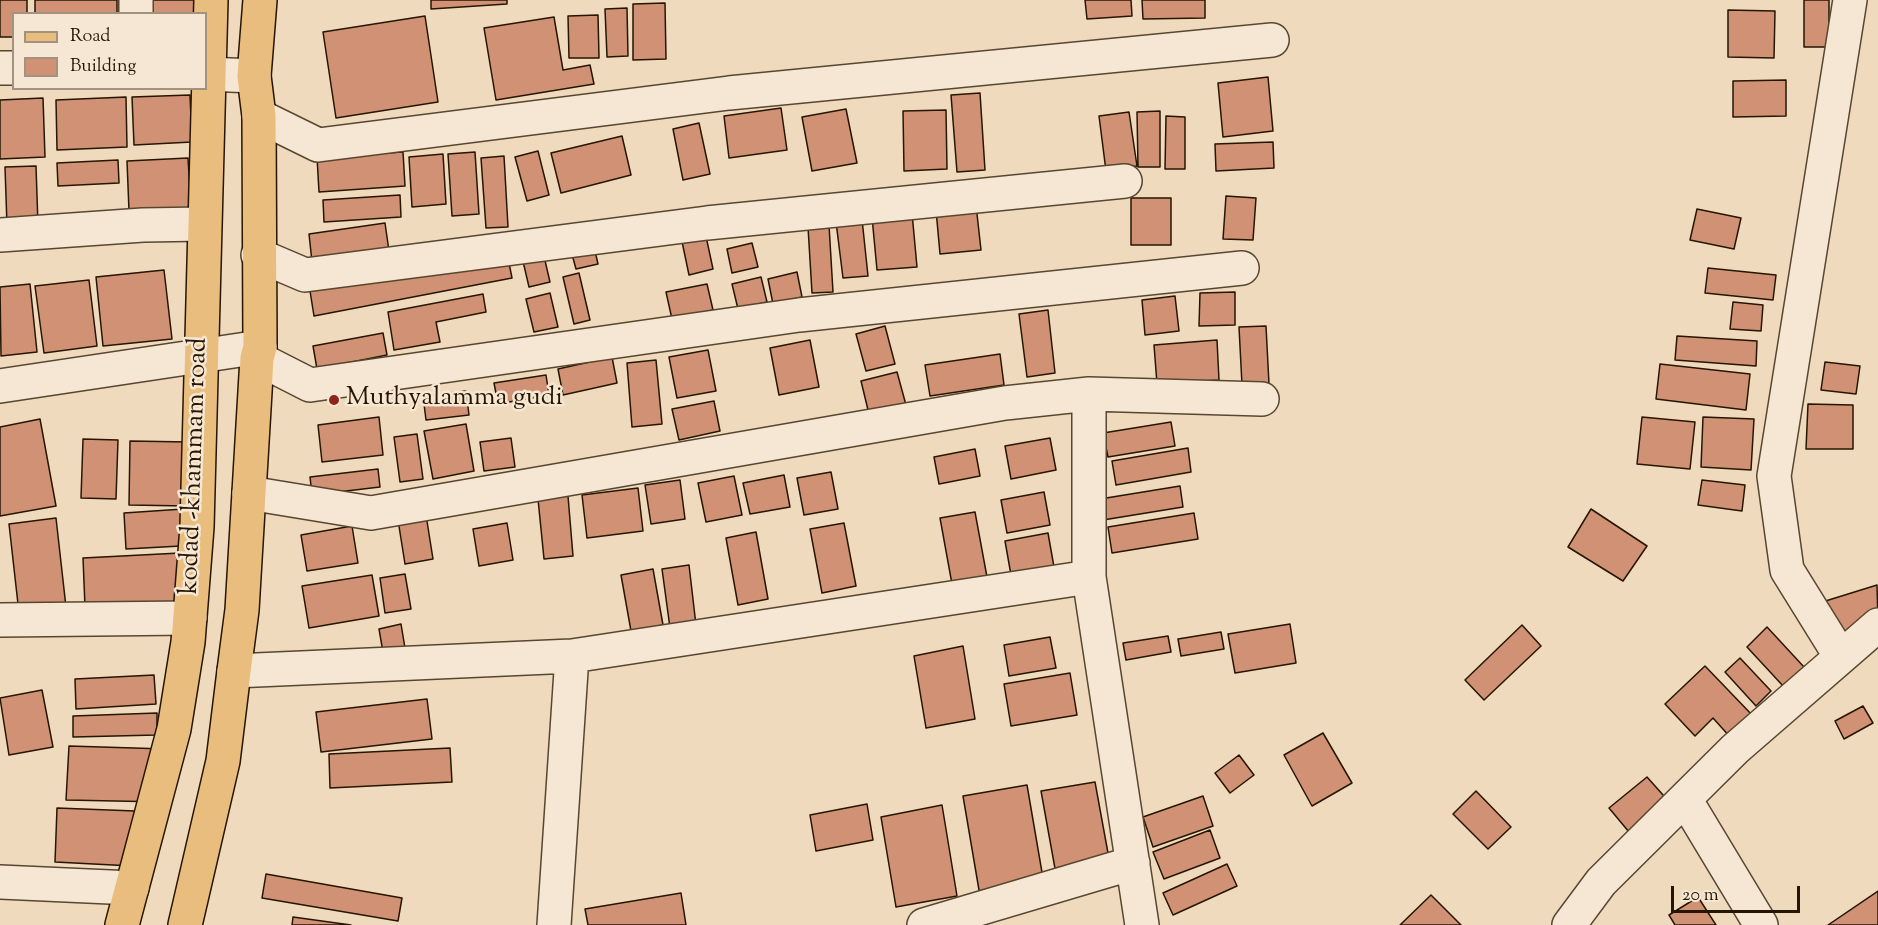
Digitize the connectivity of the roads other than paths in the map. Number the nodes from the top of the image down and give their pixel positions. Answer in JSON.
{"nodes":[{"id":1,"x":211,"y":0,"type":"edge"},
{"id":2,"x":260,"y":0,"type":"edge"},
{"id":3,"x":1850,"y":0,"type":"edge"},
{"id":4,"x":1272,"y":40,"type":"dead end"},
{"id":5,"x":207,"y":59,"type":"edge"},
{"id":6,"x":207,"y":74,"type":"edge"},
{"id":7,"x":254,"y":76,"type":"junction"},
{"id":8,"x":206,"y":90,"type":"edge"},
{"id":9,"x":259,"y":116,"type":"junction"},
{"id":10,"x":1125,"y":181,"type":"dead end"},
{"id":11,"x":204,"y":224,"type":"junction"},
{"id":12,"x":0,"y":235,"type":"edge"},
{"id":13,"x":258,"y":255,"type":"junction"},
{"id":14,"x":1242,"y":268,"type":"dead end"},
{"id":15,"x":259,"y":352,"type":"junction"},
{"id":16,"x":200,"y":356,"type":"junction"},
{"id":17,"x":0,"y":386,"type":"edge"},
{"id":18,"x":1089,"y":394,"type":"junction"},
{"id":19,"x":1262,"y":399,"type":"dead end"},
{"id":20,"x":249,"y":493,"type":"junction"},
{"id":21,"x":1089,"y":578,"type":"junction"},
{"id":22,"x":190,"y":618,"type":"junction"},
{"id":23,"x":0,"y":620,"type":"edge"},
{"id":24,"x":1878,"y":625,"type":"edge"},
{"id":25,"x":572,"y":656,"type":"junction"},
{"id":26,"x":1840,"y":657,"type":"junction"},
{"id":27,"x":234,"y":671,"type":"junction"},
{"id":28,"x":1685,"y":799,"type":"junction"},
{"id":29,"x":1133,"y":863,"type":"junction"},
{"id":30,"x":0,"y":882,"type":"edge"},
{"id":31,"x":132,"y":888,"type":"junction"},
{"id":32,"x":122,"y":925,"type":"edge"},
{"id":33,"x":185,"y":925,"type":"edge"},
{"id":34,"x":554,"y":925,"type":"edge"},
{"id":35,"x":924,"y":925,"type":"edge"},
{"id":36,"x":1142,"y":925,"type":"edge"},
{"id":37,"x":1569,"y":925,"type":"edge"},
{"id":38,"x":1761,"y":925,"type":"edge"}],
"edges":[{"from":1,"to":5,"type":"main road","name":"kodad -khammam road"},
{"from":2,"to":7,"type":"main road","name":"kodad -khammam road"},
{"from":3,"to":26,"type":"street"},
{"from":4,"to":9,"type":"street"},
{"from":6,"to":7,"type":"street"},
{"from":7,"to":9,"type":"main road","name":"kodad -khammam road"},
{"from":8,"to":11,"type":"main road","name":"kodad -khammam road"},
{"from":9,"to":13,"type":"main road","name":"kodad -khammam road"},
{"from":10,"to":13,"type":"street"},
{"from":11,"to":12,"type":"street"},
{"from":11,"to":16,"type":"main road","name":"kodad -khammam road"},
{"from":13,"to":15,"type":"main road","name":"kodad -khammam road"},
{"from":14,"to":15,"type":"street"},
{"from":15,"to":16,"type":"street"},
{"from":15,"to":20,"type":"main road","name":"kodad -khammam road"},
{"from":16,"to":17,"type":"street"},
{"from":16,"to":22,"type":"main road","name":"kodad -khammam road"},
{"from":18,"to":19,"type":"street"},
{"from":18,"to":20,"type":"street"},
{"from":18,"to":21,"type":"street"},
{"from":20,"to":27,"type":"main road","name":"kodad -khammam road"},
{"from":21,"to":25,"type":"street"},
{"from":21,"to":29,"type":"street"},
{"from":22,"to":23,"type":"street"},
{"from":22,"to":31,"type":"main road","name":"kodad -khammam road"},
{"from":24,"to":26,"type":"street"},
{"from":25,"to":27,"type":"street"},
{"from":25,"to":34,"type":"street"},
{"from":26,"to":28,"type":"street"},
{"from":27,"to":33,"type":"main road","name":"kodad -khammam road"},
{"from":28,"to":37,"type":"street"},
{"from":28,"to":38,"type":"street"},
{"from":29,"to":35,"type":"street"},
{"from":29,"to":36,"type":"street"},
{"from":30,"to":31,"type":"street"},
{"from":31,"to":32,"type":"main road","name":"kodad -khammam road"}]}
